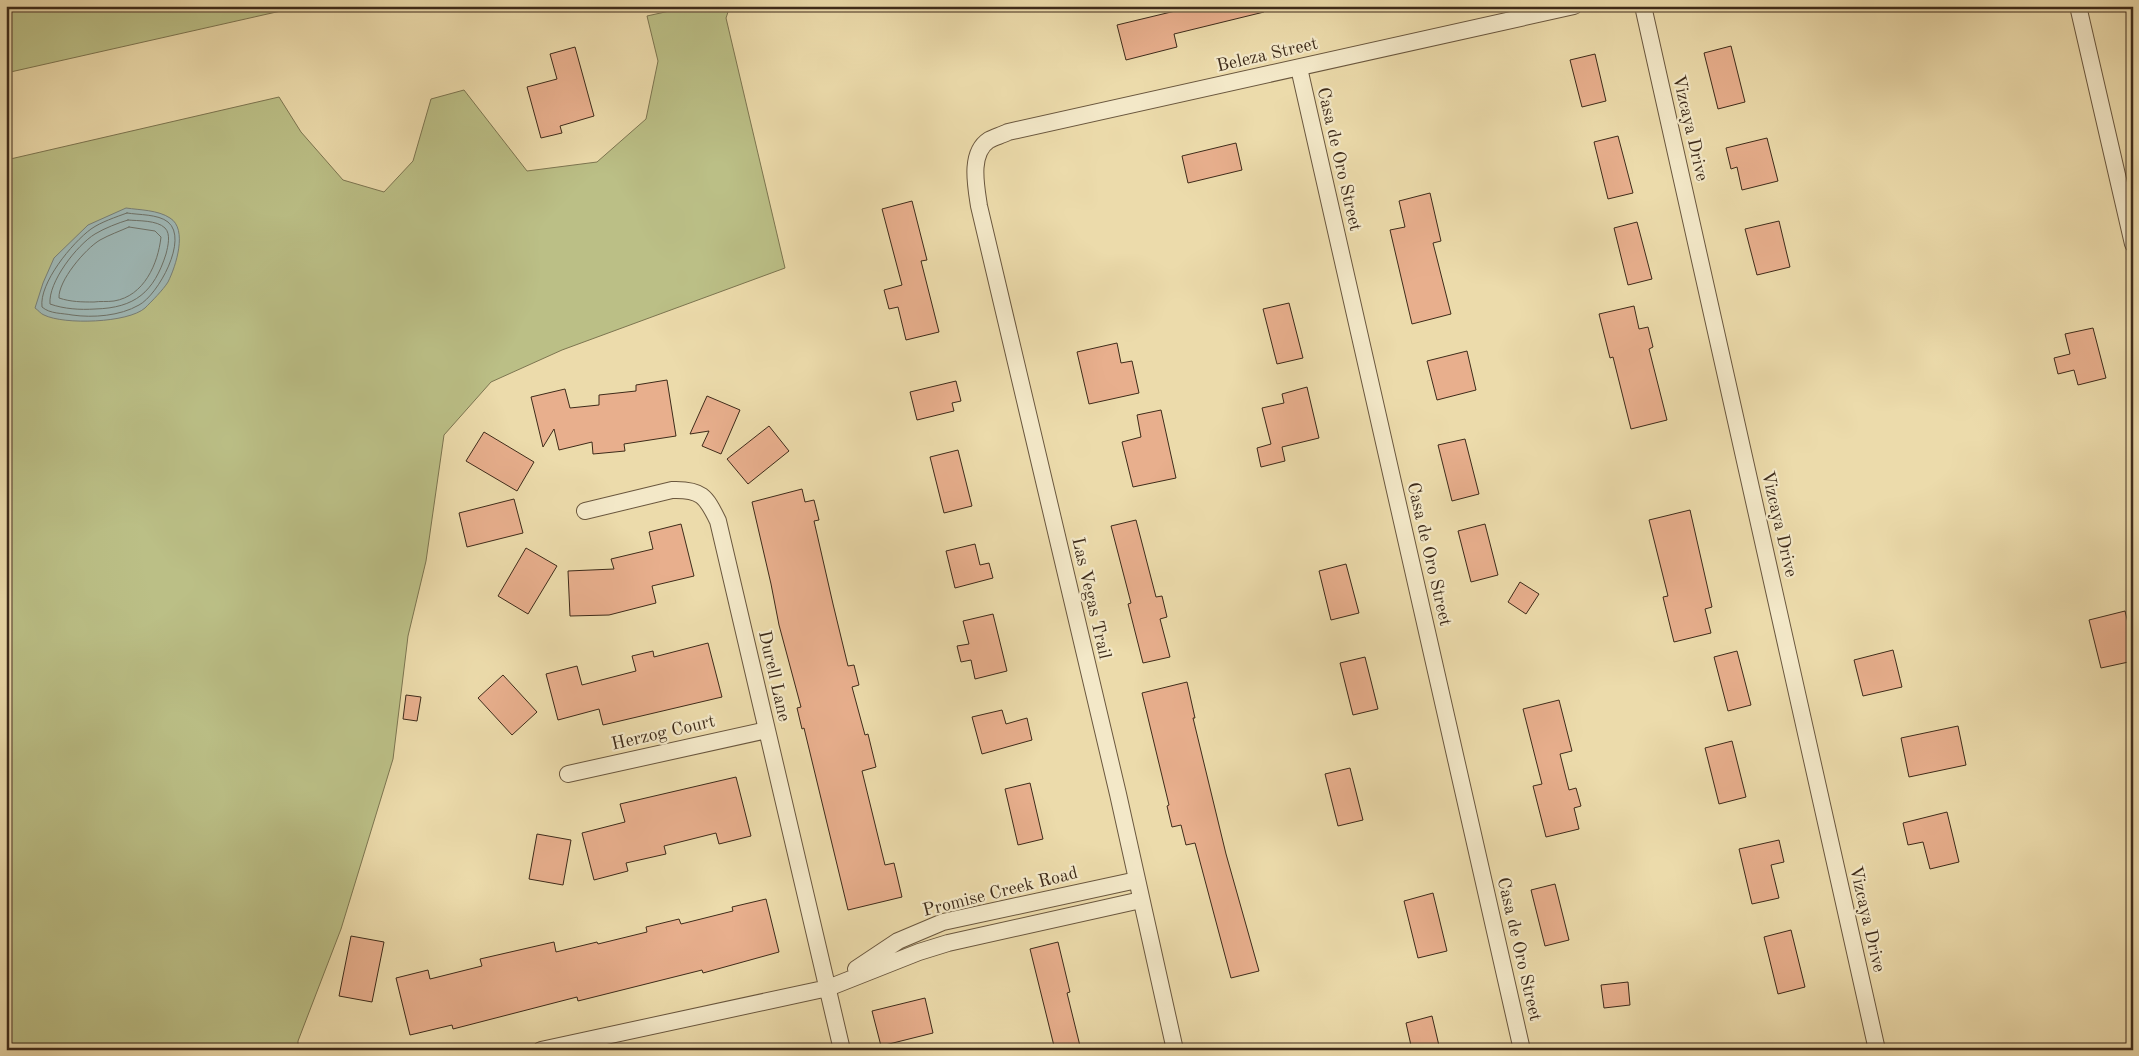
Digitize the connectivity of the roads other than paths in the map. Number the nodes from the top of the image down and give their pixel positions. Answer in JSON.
{"nodes":[{"id":1,"x":1574,"y":6,"type":"edge"},
{"id":2,"x":1643,"y":6,"type":"edge"},
{"id":3,"x":2078,"y":6,"type":"edge"},
{"id":4,"x":1299,"y":68,"type":"junction"},
{"id":5,"x":977,"y":154,"type":"joint"},
{"id":6,"x":2133,"y":244,"type":"edge"},
{"id":7,"x":585,"y":511,"type":"dead end"},
{"id":8,"x":767,"y":730,"type":"junction"},
{"id":9,"x":568,"y":774,"type":"dead end"},
{"id":10,"x":1137,"y":880,"type":"junction"},
{"id":11,"x":1141,"y":900,"type":"junction"},
{"id":12,"x":828,"y":988,"type":"junction"},
{"id":13,"x":542,"y":1050,"type":"edge"},
{"id":14,"x":842,"y":1050,"type":"edge"},
{"id":15,"x":1175,"y":1050,"type":"edge"},
{"id":16,"x":1522,"y":1050,"type":"edge"},
{"id":17,"x":1877,"y":1050,"type":"edge"}],
"edges":[{"from":1,"to":4,"type":"street","name":"Beleza Street"},
{"from":2,"to":17,"type":"street","name":"Vizcaya Drive"},
{"from":3,"to":6,"type":"street"},
{"from":4,"to":5,"type":"street","name":"Beleza Street"},
{"from":4,"to":16,"type":"street","name":"Casa de Oro Street"},
{"from":5,"to":10,"type":"street","name":"Las Vegas Trail"},
{"from":7,"to":8,"type":"street","name":"Durell Lane"},
{"from":8,"to":9,"type":"street","name":"Herzog Court"},
{"from":8,"to":12,"type":"street","name":"Durell Lane"},
{"from":10,"to":11,"type":"street","name":"Las Vegas Trail"},
{"from":10,"to":12,"type":"street","name":"Promise Creek Road"},
{"from":11,"to":12,"type":"street","name":"Promise Creek Road"},
{"from":11,"to":15,"type":"street","name":"Las Vegas Trail"},
{"from":12,"to":13,"type":"street","name":"Promise Creek Road"},
{"from":12,"to":14,"type":"street","name":"Durell Lane"}]}
